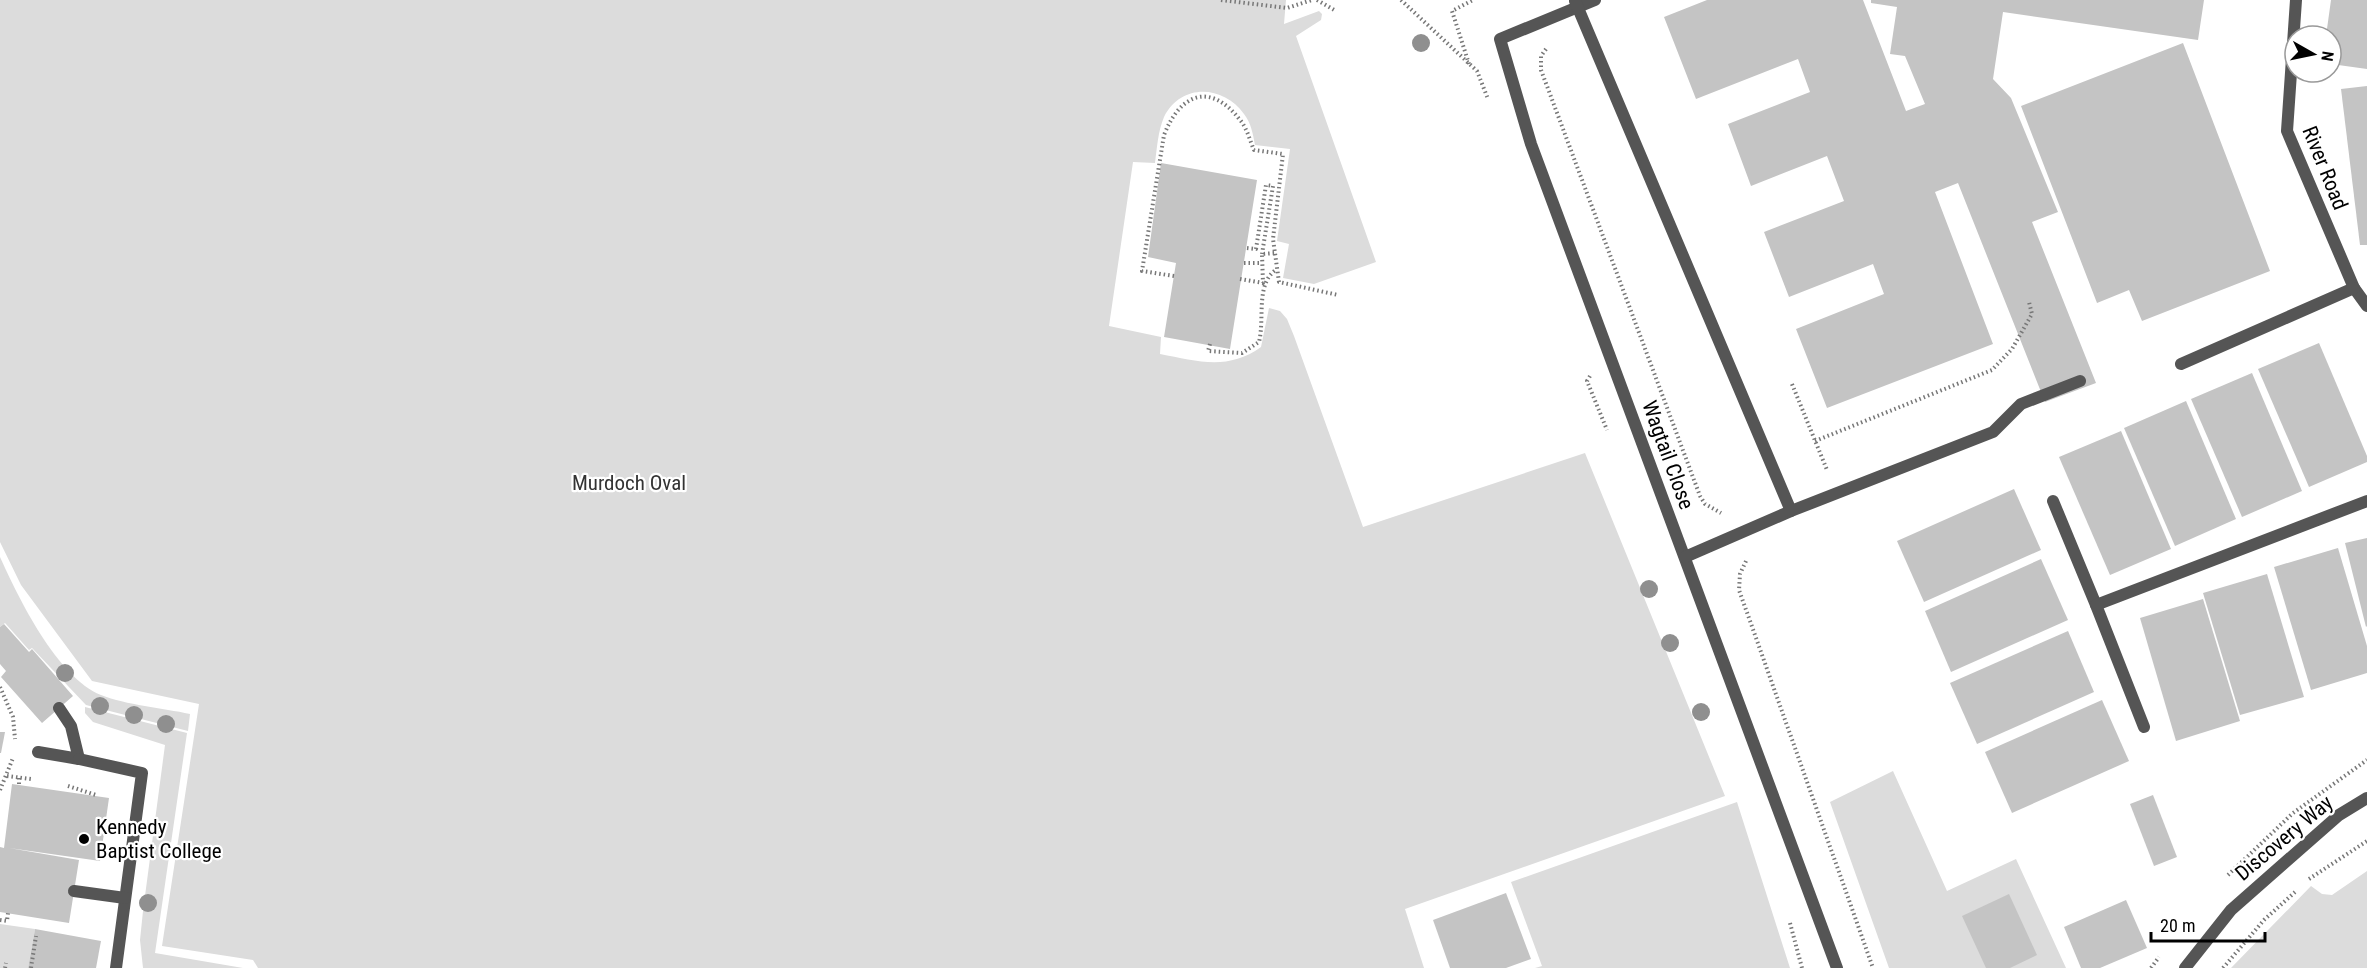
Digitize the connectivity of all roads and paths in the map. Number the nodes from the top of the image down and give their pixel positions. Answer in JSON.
{"nodes":[{"id":1,"x":1221,"y":0,"type":"edge"},
{"id":2,"x":1312,"y":0,"type":"edge"},
{"id":3,"x":1317,"y":0,"type":"edge"},
{"id":4,"x":1473,"y":0,"type":"edge"},
{"id":5,"x":1594,"y":0,"type":"edge"},
{"id":6,"x":2296,"y":0,"type":"edge"},
{"id":7,"x":1576,"y":3,"type":"edge"},
{"id":8,"x":1336,"y":11,"type":"dead end"},
{"id":9,"x":1546,"y":49,"type":"dead end"},
{"id":10,"x":1469,"y":65,"type":"dead end"},
{"id":11,"x":1247,"y":248,"type":"dead end"},
{"id":12,"x":1275,"y":253,"type":"junction"},
{"id":13,"x":1262,"y":254,"type":"junction"},
{"id":14,"x":1244,"y":262,"type":"dead end"},
{"id":15,"x":1261,"y":263,"type":"junction"},
{"id":16,"x":1277,"y":269,"type":"junction"},
{"id":17,"x":1174,"y":276,"type":"dead end"},
{"id":18,"x":1240,"y":279,"type":"dead end"},
{"id":19,"x":1263,"y":283,"type":"junction"},
{"id":20,"x":2354,"y":288,"type":"junction"},
{"id":21,"x":1338,"y":295,"type":"dead end"},
{"id":22,"x":2029,"y":302,"type":"dead end"},
{"id":23,"x":2367,"y":306,"type":"edge"},
{"id":24,"x":1210,"y":344,"type":"dead end"},
{"id":25,"x":2181,"y":364,"type":"dead end"},
{"id":26,"x":2080,"y":381,"type":"dead end"},
{"id":27,"x":1792,"y":384,"type":"dead end"},
{"id":28,"x":1815,"y":441,"type":"junction"},
{"id":29,"x":1837,"y":493,"type":"junction"},
{"id":30,"x":2053,"y":501,"type":"dead end"},
{"id":31,"x":2367,"y":501,"type":"edge"},
{"id":32,"x":1791,"y":511,"type":"junction"},
{"id":33,"x":1725,"y":514,"type":"dead end"},
{"id":34,"x":1685,"y":557,"type":"junction"},
{"id":35,"x":1746,"y":561,"type":"dead end"},
{"id":36,"x":2096,"y":604,"type":"junction"},
{"id":37,"x":0,"y":687,"type":"edge"},
{"id":38,"x":59,"y":708,"type":"dead end"},
{"id":39,"x":2144,"y":728,"type":"dead end"},
{"id":40,"x":15,"y":740,"type":"dead end"},
{"id":41,"x":16,"y":752,"type":"dead end"},
{"id":42,"x":38,"y":752,"type":"dead end"},
{"id":43,"x":79,"y":759,"type":"junction"},
{"id":44,"x":19,"y":778,"type":"dead end"},
{"id":45,"x":19,"y":784,"type":"dead end"},
{"id":46,"x":0,"y":790,"type":"edge"},
{"id":47,"x":2367,"y":798,"type":"edge"},
{"id":48,"x":2367,"y":841,"type":"edge"},
{"id":49,"x":74,"y":891,"type":"dead end"},
{"id":50,"x":125,"y":898,"type":"junction"},
{"id":51,"x":8,"y":913,"type":"dead end"},
{"id":52,"x":0,"y":920,"type":"edge"},
{"id":53,"x":36,"y":936,"type":"dead end"},
{"id":54,"x":31,"y":968,"type":"edge"},
{"id":55,"x":116,"y":968,"type":"edge"},
{"id":56,"x":1837,"y":968,"type":"edge"},
{"id":57,"x":1873,"y":968,"type":"edge"},
{"id":58,"x":2185,"y":968,"type":"edge"},
{"id":59,"x":2223,"y":968,"type":"edge"}],
"edges":[{"from":1,"to":2,"type":"path"},
{"from":3,"to":8,"type":"path"},
{"from":4,"to":10,"type":"path"},
{"from":5,"to":7,"type":"street"},
{"from":6,"to":20,"type":"street","name":"River Road"},
{"from":7,"to":32,"type":"street"},
{"from":7,"to":34,"type":"street","name":"Wagtail Close"},
{"from":9,"to":33,"type":"path"},
{"from":11,"to":13,"type":"path"},
{"from":12,"to":13,"type":"path"},
{"from":12,"to":16,"type":"path"},
{"from":12,"to":17,"type":"path"},
{"from":13,"to":15,"type":"path"},
{"from":14,"to":15,"type":"path"},
{"from":15,"to":19,"type":"path"},
{"from":16,"to":19,"type":"path"},
{"from":16,"to":21,"type":"path"},
{"from":18,"to":19,"type":"path"},
{"from":19,"to":24,"type":"path"},
{"from":20,"to":23,"type":"street","name":"River Road"},
{"from":20,"to":25,"type":"street"},
{"from":22,"to":28,"type":"path"},
{"from":26,"to":29,"type":"street"},
{"from":27,"to":28,"type":"path"},
{"from":28,"to":29,"type":"path"},
{"from":29,"to":32,"type":"street"},
{"from":30,"to":36,"type":"street"},
{"from":31,"to":36,"type":"street"},
{"from":32,"to":34,"type":"street"},
{"from":34,"to":56,"type":"street","name":"Wagtail Close"},
{"from":35,"to":57,"type":"path"},
{"from":36,"to":39,"type":"street"},
{"from":37,"to":40,"type":"path"},
{"from":38,"to":43,"type":"street"},
{"from":41,"to":46,"type":"path"},
{"from":42,"to":43,"type":"street"},
{"from":43,"to":50,"type":"street"},
{"from":44,"to":45,"type":"path"},
{"from":47,"to":58,"type":"street","name":"Discovery Way"},
{"from":48,"to":59,"type":"path"},
{"from":49,"to":50,"type":"street"},
{"from":50,"to":55,"type":"street"},
{"from":51,"to":52,"type":"path"},
{"from":53,"to":54,"type":"path"}]}
